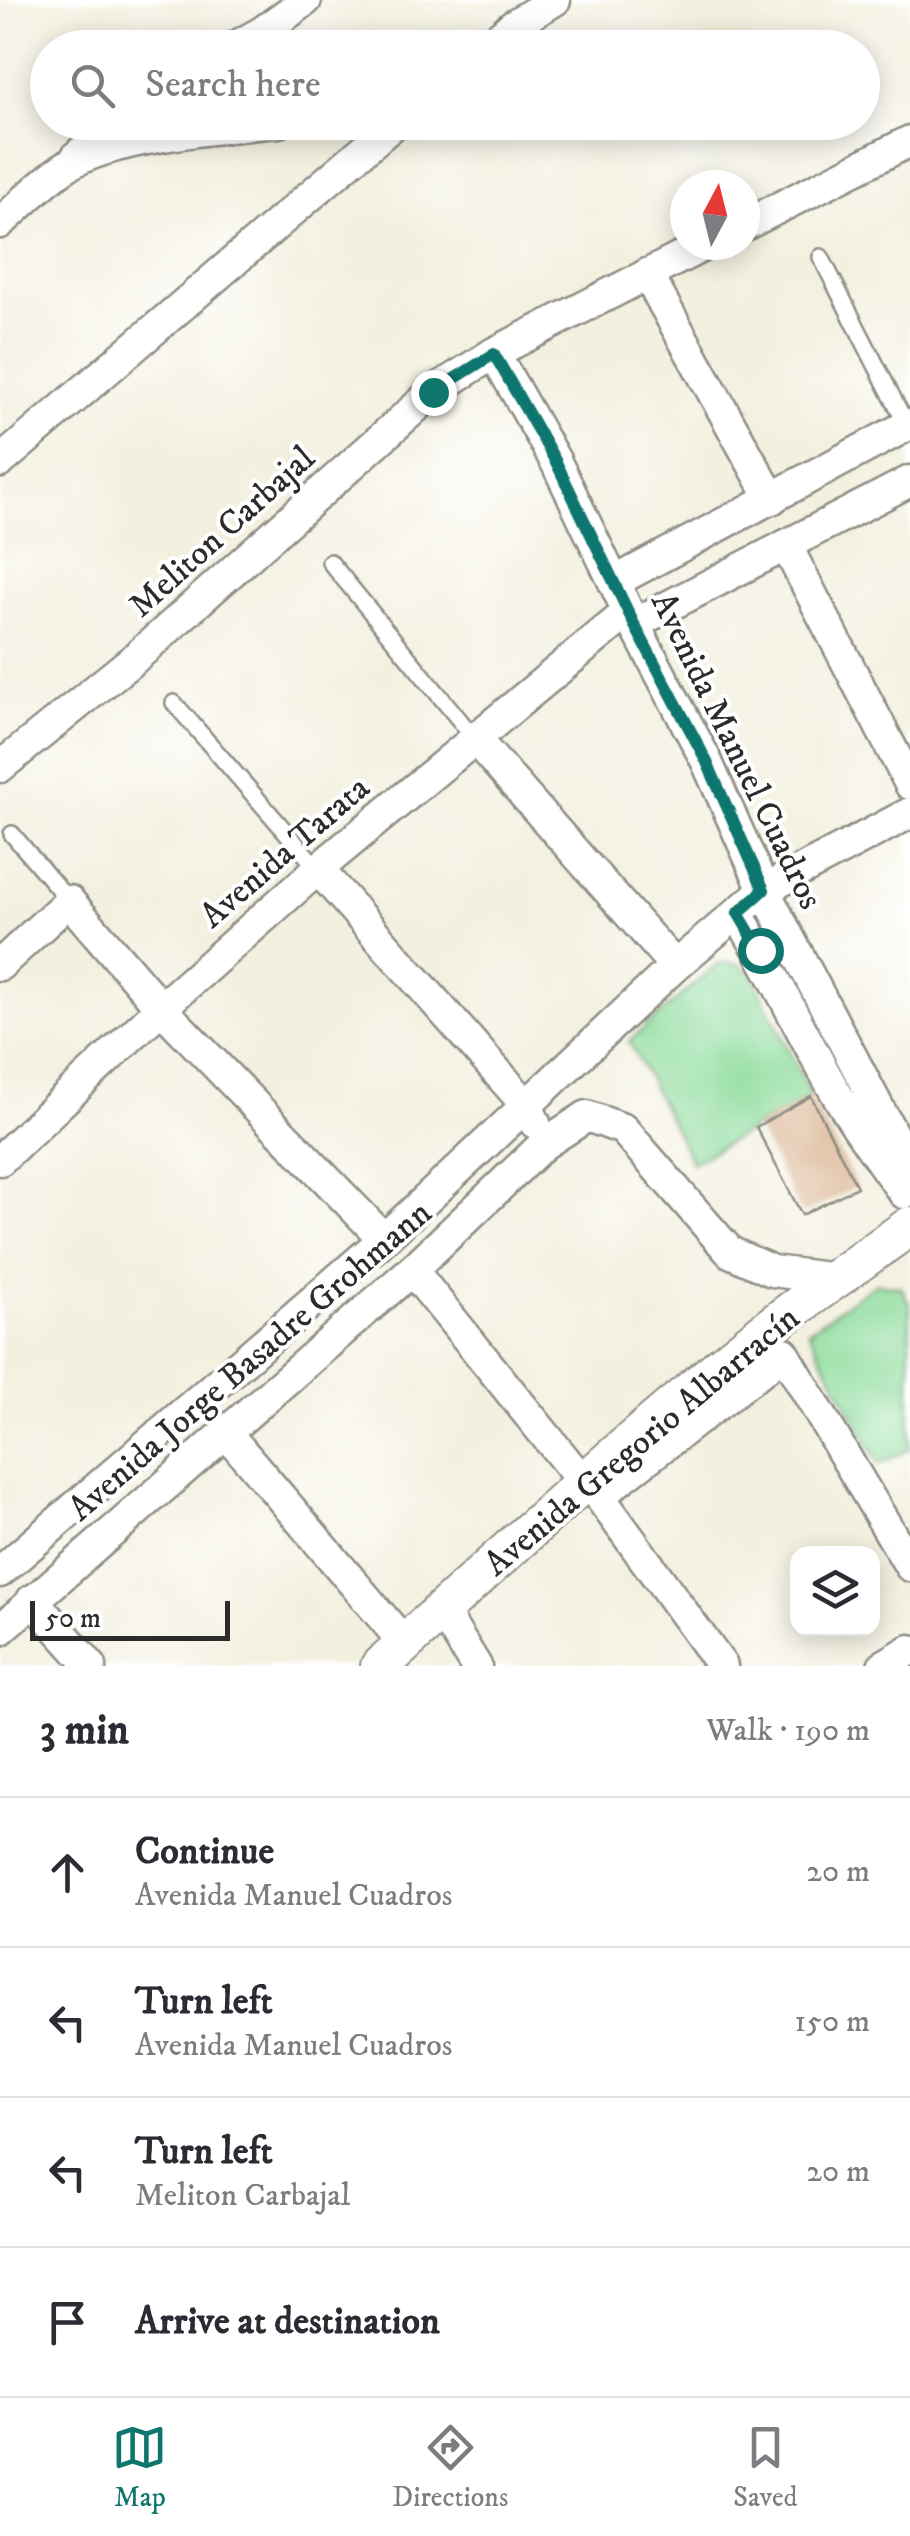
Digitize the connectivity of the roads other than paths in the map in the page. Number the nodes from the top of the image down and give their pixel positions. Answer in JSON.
{"nodes":[{"id":1,"x":306,"y":0,"type":"edge"},
{"id":2,"x":555,"y":0,"type":"edge"},
{"id":3,"x":265,"y":30,"type":"edge"},
{"id":4,"x":508,"y":30,"type":"edge"},
{"id":5,"x":94,"y":140,"type":"edge"},
{"id":6,"x":152,"y":140,"type":"edge"},
{"id":7,"x":375,"y":140,"type":"edge"},
{"id":8,"x":910,"y":141,"type":"edge"},
{"id":9,"x":67,"y":165,"type":"junction"},
{"id":10,"x":760,"y":216,"type":"edge"},
{"id":11,"x":0,"y":223,"type":"edge"},
{"id":12,"x":821,"y":258,"type":"dead end"},
{"id":13,"x":675,"y":260,"type":"edge"},
{"id":14,"x":647,"y":274,"type":"junction"},
{"id":15,"x":494,"y":354,"type":"junction"},
{"id":16,"x":909,"y":427,"type":"edge"},
{"id":17,"x":0,"y":462,"type":"edge"},
{"id":18,"x":910,"y":481,"type":"edge"},
{"id":19,"x":772,"y":499,"type":"junction"},
{"id":20,"x":786,"y":544,"type":"junction"},
{"id":21,"x":330,"y":562,"type":"dead end"},
{"id":22,"x":614,"y":582,"type":"junction"},
{"id":23,"x":631,"y":618,"type":"junction"},
{"id":24,"x":174,"y":703,"type":"dead end"},
{"id":25,"x":475,"y":738,"type":"junction"},
{"id":26,"x":0,"y":767,"type":"edge"},
{"id":27,"x":910,"y":784,"type":"edge"},
{"id":28,"x":910,"y":812,"type":"edge"},
{"id":29,"x":12,"y":834,"type":"dead end"},
{"id":30,"x":318,"y":869,"type":"junction"},
{"id":31,"x":764,"y":890,"type":"junction"},
{"id":32,"x":69,"y":901,"type":"junction"},
{"id":33,"x":738,"y":913,"type":"junction"},
{"id":34,"x":0,"y":965,"type":"edge"},
{"id":35,"x":675,"y":966,"type":"junction"},
{"id":36,"x":160,"y":1008,"type":"junction"},
{"id":37,"x":528,"y":1107,"type":"junction"},
{"id":38,"x":544,"y":1144,"type":"junction"},
{"id":39,"x":0,"y":1160,"type":"edge"},
{"id":40,"x":910,"y":1182,"type":"edge"},
{"id":41,"x":910,"y":1202,"type":"edge"},
{"id":42,"x":910,"y":1226,"type":"edge"},
{"id":43,"x":384,"y":1239,"type":"junction"},
{"id":44,"x":412,"y":1270,"type":"junction"},
{"id":45,"x":837,"y":1278,"type":"junction"},
{"id":46,"x":227,"y":1434,"type":"junction"},
{"id":47,"x":591,"y":1489,"type":"junction"},
{"id":48,"x":910,"y":1566,"type":"edge"},
{"id":49,"x":1,"y":1569,"type":"edge"},
{"id":50,"x":32,"y":1600,"type":"junction"},
{"id":51,"x":442,"y":1611,"type":"junction"},
{"id":52,"x":0,"y":1630,"type":"edge"},
{"id":53,"x":910,"y":1650,"type":"edge"},
{"id":54,"x":392,"y":1655,"type":"edge"},
{"id":55,"x":91,"y":1666,"type":"edge"},
{"id":56,"x":476,"y":1666,"type":"edge"},
{"id":57,"x":722,"y":1666,"type":"edge"},
{"id":58,"x":883,"y":1666,"type":"edge"}],
"edges":[{"from":1,"to":3,"type":"street"},
{"from":2,"to":4,"type":"street"},
{"from":5,"to":9,"type":"street"},
{"from":6,"to":9,"type":"street"},
{"from":7,"to":17,"type":"street"},
{"from":8,"to":10,"type":"street"},
{"from":9,"to":11,"type":"street"},
{"from":12,"to":16,"type":"lane"},
{"from":13,"to":14,"type":"street","name":"Meliton Carbajal"},
{"from":14,"to":15,"type":"street","name":"Meliton Carbajal"},
{"from":14,"to":19,"type":"street"},
{"from":15,"to":22,"type":"street","name":"Avenida Manuel Cuadros"},
{"from":15,"to":26,"type":"street","name":"Meliton Carbajal"},
{"from":16,"to":19,"type":"street"},
{"from":18,"to":20,"type":"street","name":"Avenida Tarata"},
{"from":19,"to":22,"type":"street"},
{"from":20,"to":23,"type":"street","name":"Avenida Tarata"},
{"from":20,"to":27,"type":"street"},
{"from":21,"to":25,"type":"lane"},
{"from":22,"to":23,"type":"street","name":"Avenida Manuel Cuadros"},
{"from":23,"to":25,"type":"street","name":"Avenida Tarata"},
{"from":23,"to":31,"type":"street","name":"Avenida Manuel Cuadros"},
{"from":24,"to":30,"type":"lane"},
{"from":25,"to":30,"type":"street","name":"Avenida Tarata"},
{"from":25,"to":35,"type":"street"},
{"from":28,"to":31,"type":"street","name":"Avenida Jorge Basadre Grohmann"},
{"from":29,"to":32,"type":"lane"},
{"from":30,"to":36,"type":"street","name":"Avenida Tarata"},
{"from":30,"to":37,"type":"street"},
{"from":31,"to":33,"type":"street","name":"Avenida Jorge Basadre Grohmann"},
{"from":31,"to":40,"type":"street","name":"Avenida Manuel Cuadros"},
{"from":32,"to":34,"type":"street"},
{"from":32,"to":36,"type":"street"},
{"from":33,"to":35,"type":"street","name":"Avenida Jorge Basadre Grohmann"},
{"from":33,"to":41,"type":"street","name":"Avenida Manuel Cuadros"},
{"from":35,"to":37,"type":"street","name":"Avenida Jorge Basadre Grohmann"},
{"from":36,"to":39,"type":"street","name":"Avenida Tarata"},
{"from":36,"to":43,"type":"street"},
{"from":37,"to":38,"type":"street"},
{"from":37,"to":43,"type":"street","name":"Avenida Jorge Basadre Grohmann"},
{"from":38,"to":44,"type":"street","name":"Avenida Jorge Basadre Grohmann"},
{"from":38,"to":45,"type":"street","name":"Avenida Jorge Basadre Grohmann"},
{"from":42,"to":45,"type":"street","name":"Avenida Gregorio Albarracín"},
{"from":43,"to":49,"type":"street","name":"Avenida Jorge Basadre Grohmann"},
{"from":44,"to":46,"type":"street","name":"Avenida Jorge Basadre Grohmann"},
{"from":44,"to":47,"type":"street"},
{"from":45,"to":47,"type":"street","name":"Avenida Gregorio Albarracín"},
{"from":46,"to":50,"type":"street","name":"Avenida Jorge Basadre Grohmann"},
{"from":46,"to":54,"type":"street"},
{"from":47,"to":48,"type":"street"},
{"from":47,"to":51,"type":"street","name":"Avenida Gregorio Albarracín"},
{"from":47,"to":57,"type":"street"},
{"from":50,"to":52,"type":"street","name":"Avenida Jorge Basadre Grohmann"},
{"from":50,"to":55,"type":"street"},
{"from":51,"to":54,"type":"street","name":"Avenida Gregorio Albarracín"},
{"from":51,"to":56,"type":"street"},
{"from":53,"to":58,"type":"street"}]}
